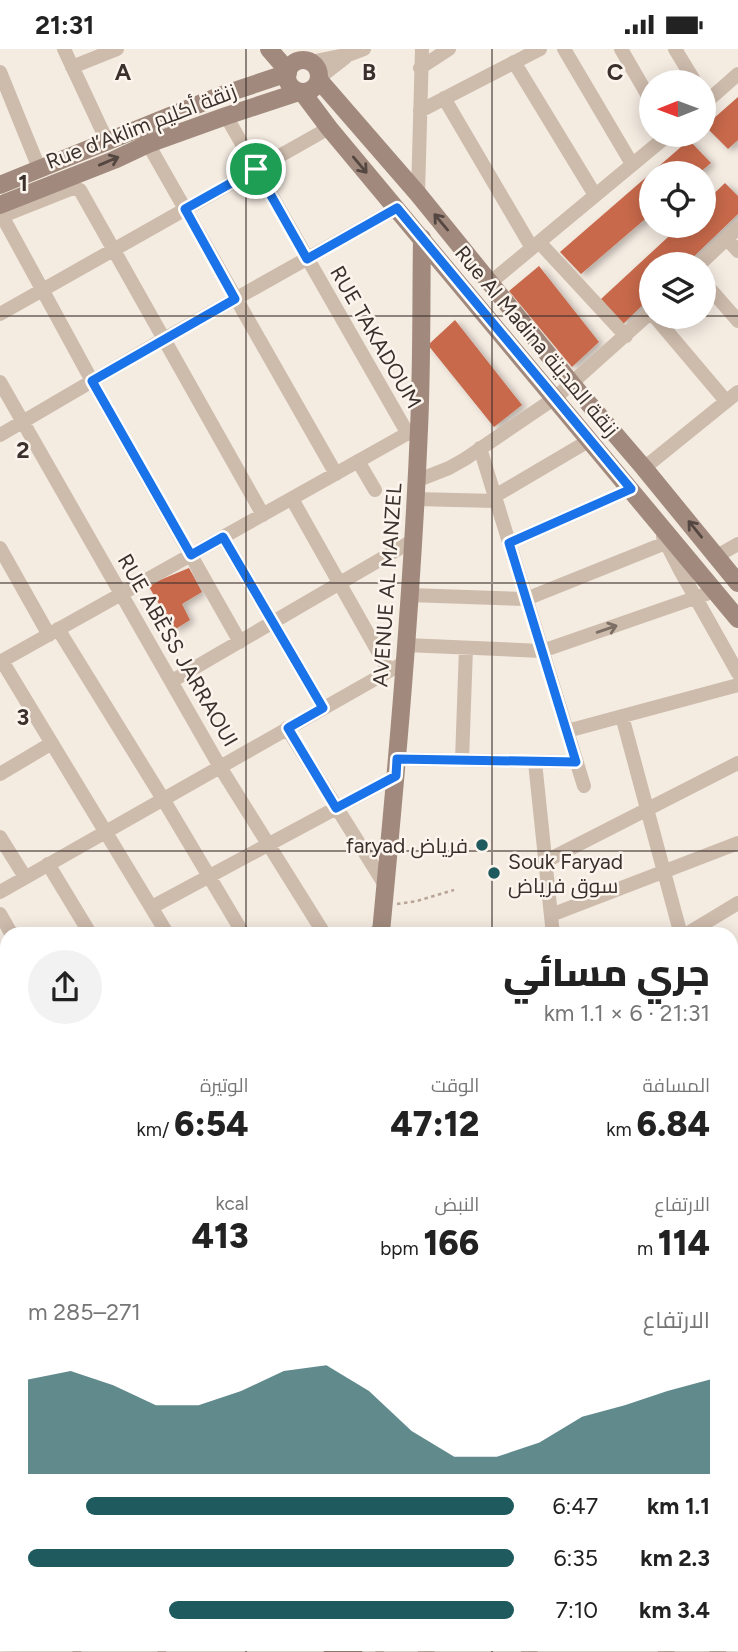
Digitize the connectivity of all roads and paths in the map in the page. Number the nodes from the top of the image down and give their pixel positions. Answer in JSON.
{"nodes":[{"id":1,"x":64,"y":49,"type":"edge"},
{"id":2,"x":117,"y":49,"type":"edge"},
{"id":3,"x":269,"y":49,"type":"edge"},
{"id":4,"x":422,"y":49,"type":"edge"},
{"id":5,"x":449,"y":49,"type":"edge"},
{"id":6,"x":540,"y":49,"type":"edge"},
{"id":7,"x":564,"y":49,"type":"edge"},
{"id":8,"x":621,"y":49,"type":"edge"},
{"id":9,"x":675,"y":49,"type":"edge"},
{"id":10,"x":357,"y":51,"type":"edge"},
{"id":11,"x":304,"y":57,"type":"edge"},
{"id":12,"x":514,"y":62,"type":"junction"},
{"id":13,"x":72,"y":67,"type":"junction"},
{"id":14,"x":421,"y":68,"type":"junction"},
{"id":15,"x":688,"y":70,"type":"edge"},
{"id":16,"x":0,"y":72,"type":"edge"},
{"id":17,"x":288,"y":72,"type":"junction"},
{"id":18,"x":738,"y":74,"type":"edge"},
{"id":19,"x":319,"y":79,"type":"junction"},
{"id":20,"x":639,"y":80,"type":"edge"},
{"id":21,"x":716,"y":91,"type":"edge"},
{"id":22,"x":301,"y":92,"type":"junction"},
{"id":23,"x":444,"y":98,"type":"junction"},
{"id":24,"x":420,"y":111,"type":"junction"},
{"id":25,"x":226,"y":115,"type":"junction"},
{"id":26,"x":329,"y":128,"type":"junction"},
{"id":27,"x":107,"y":141,"type":"junction"},
{"id":28,"x":148,"y":143,"type":"junction"},
{"id":29,"x":653,"y":147,"type":"edge"},
{"id":30,"x":632,"y":165,"type":"junction"},
{"id":31,"x":39,"y":168,"type":"junction"},
{"id":32,"x":256,"y":169,"type":"junction"},
{"id":33,"x":0,"y":185,"type":"edge"},
{"id":34,"x":418,"y":194,"type":"junction"},
{"id":35,"x":595,"y":195,"type":"junction"},
{"id":36,"x":397,"y":208,"type":"junction"},
{"id":37,"x":185,"y":209,"type":"junction"},
{"id":38,"x":1,"y":213,"type":"edge"},
{"id":39,"x":738,"y":227,"type":"edge"},
{"id":40,"x":422,"y":239,"type":"junction"},
{"id":41,"x":727,"y":239,"type":"junction"},
{"id":42,"x":536,"y":245,"type":"junction"},
{"id":43,"x":113,"y":250,"type":"junction"},
{"id":44,"x":738,"y":251,"type":"edge"},
{"id":45,"x":713,"y":252,"type":"edge"},
{"id":46,"x":307,"y":259,"type":"junction"},
{"id":47,"x":491,"y":282,"type":"junction"},
{"id":48,"x":43,"y":289,"type":"junction"},
{"id":49,"x":716,"y":295,"type":"edge"},
{"id":50,"x":235,"y":299,"type":"junction"},
{"id":51,"x":0,"y":314,"type":"edge"},
{"id":52,"x":738,"y":320,"type":"edge"},
{"id":53,"x":639,"y":324,"type":"edge"},
{"id":54,"x":666,"y":329,"type":"edge"},
{"id":55,"x":626,"y":336,"type":"junction"},
{"id":56,"x":164,"y":339,"type":"junction"},
{"id":57,"x":92,"y":381,"type":"junction"},
{"id":58,"x":0,"y":382,"type":"edge"},
{"id":59,"x":572,"y":384,"type":"junction"},
{"id":60,"x":732,"y":396,"type":"edge"},
{"id":61,"x":555,"y":398,"type":"junction"},
{"id":62,"x":23,"y":422,"type":"junction"},
{"id":63,"x":414,"y":431,"type":"junction"},
{"id":64,"x":0,"y":435,"type":"edge"},
{"id":65,"x":590,"y":440,"type":"junction"},
{"id":66,"x":480,"y":448,"type":"junction"},
{"id":67,"x":358,"y":461,"type":"junction"},
{"id":68,"x":645,"y":468,"type":"junction"},
{"id":69,"x":335,"y":474,"type":"junction"},
{"id":70,"x":631,"y":489,"type":"junction"},
{"id":71,"x":375,"y":490,"type":"dead end"},
{"id":72,"x":416,"y":490,"type":"junction"},
{"id":73,"x":292,"y":499,"type":"junction"},
{"id":74,"x":496,"y":499,"type":"junction"},
{"id":75,"x":263,"y":515,"type":"junction"},
{"id":76,"x":223,"y":537,"type":"junction"},
{"id":77,"x":412,"y":541,"type":"junction"},
{"id":78,"x":669,"y":541,"type":"junction"},
{"id":79,"x":509,"y":543,"type":"junction"},
{"id":80,"x":738,"y":544,"type":"edge"},
{"id":81,"x":0,"y":548,"type":"edge"},
{"id":82,"x":191,"y":555,"type":"junction"},
{"id":83,"x":717,"y":556,"type":"junction"},
{"id":84,"x":339,"y":583,"type":"junction"},
{"id":85,"x":738,"y":583,"type":"edge"},
{"id":86,"x":715,"y":591,"type":"junction"},
{"id":87,"x":122,"y":594,"type":"junction"},
{"id":88,"x":409,"y":595,"type":"junction"},
{"id":89,"x":696,"y":598,"type":"junction"},
{"id":90,"x":526,"y":599,"type":"junction"},
{"id":91,"x":738,"y":619,"type":"edge"},
{"id":92,"x":272,"y":622,"type":"junction"},
{"id":93,"x":54,"y":632,"type":"junction"},
{"id":94,"x":240,"y":642,"type":"junction"},
{"id":95,"x":466,"y":648,"type":"junction"},
{"id":96,"x":542,"y":651,"type":"junction"},
{"id":97,"x":400,"y":659,"type":"junction"},
{"id":98,"x":1,"y":662,"type":"edge"},
{"id":99,"x":738,"y":673,"type":"edge"},
{"id":100,"x":172,"y":681,"type":"junction"},
{"id":101,"x":738,"y":685,"type":"edge"},
{"id":102,"x":323,"y":708,"type":"junction"},
{"id":103,"x":622,"y":716,"type":"junction"},
{"id":104,"x":288,"y":728,"type":"junction"},
{"id":105,"x":567,"y":731,"type":"junction"},
{"id":106,"x":52,"y":743,"type":"junction"},
{"id":107,"x":462,"y":760,"type":"junction"},
{"id":108,"x":535,"y":762,"type":"junction"},
{"id":109,"x":576,"y":762,"type":"junction"},
{"id":110,"x":738,"y":763,"type":"edge"},
{"id":111,"x":220,"y":767,"type":"junction"},
{"id":112,"x":396,"y":768,"type":"junction"},
{"id":113,"x":0,"y":774,"type":"edge"},
{"id":114,"x":584,"y":786,"type":"dead end"},
{"id":115,"x":163,"y":799,"type":"junction"},
{"id":116,"x":336,"y":808,"type":"junction"},
{"id":117,"x":647,"y":809,"type":"junction"},
{"id":118,"x":106,"y":831,"type":"junction"},
{"id":119,"x":0,"y":837,"type":"edge"},
{"id":120,"x":738,"y":843,"type":"edge"},
{"id":121,"x":269,"y":845,"type":"junction"},
{"id":122,"x":545,"y":861,"type":"junction"},
{"id":123,"x":48,"y":864,"type":"junction"},
{"id":124,"x":664,"y":871,"type":"junction"},
{"id":125,"x":25,"y":877,"type":"junction"},
{"id":126,"x":209,"y":877,"type":"junction"},
{"id":127,"x":385,"y":885,"type":"junction"},
{"id":128,"x":454,"y":890,"type":"dead end"},
{"id":129,"x":0,"y":891,"type":"edge"},
{"id":130,"x":738,"y":903,"type":"edge"},
{"id":131,"x":383,"y":905,"type":"junction"},
{"id":132,"x":152,"y":907,"type":"junction"},
{"id":133,"x":551,"y":915,"type":"junction"},
{"id":134,"x":86,"y":927,"type":"edge"},
{"id":135,"x":163,"y":927,"type":"edge"},
{"id":136,"x":239,"y":927,"type":"edge"},
{"id":137,"x":320,"y":927,"type":"edge"},
{"id":138,"x":380,"y":927,"type":"edge"},
{"id":139,"x":552,"y":927,"type":"edge"},
{"id":140,"x":681,"y":927,"type":"edge"},
{"id":141,"x":697,"y":927,"type":"edge"}],
"edges":[{"from":1,"to":13,"type":"street"},
{"from":2,"to":13,"type":"street"},
{"from":3,"to":17,"type":"main road"},
{"from":4,"to":14,"type":"street"},
{"from":5,"to":14,"type":"street"},
{"from":6,"to":12,"type":"street"},
{"from":7,"to":30,"type":"street"},
{"from":8,"to":20,"type":"street"},
{"from":9,"to":15,"type":"street"},
{"from":10,"to":11,"type":"street"},
{"from":10,"to":19,"type":"street"},
{"from":11,"to":17,"type":"main road"},
{"from":11,"to":19,"type":"main road"},
{"from":12,"to":23,"type":"street"},
{"from":12,"to":35,"type":"street"},
{"from":13,"to":27,"type":"street"},
{"from":14,"to":24,"type":"street"},
{"from":16,"to":31,"type":"street"},
{"from":17,"to":22,"type":"main road"},
{"from":17,"to":27,"type":"main road","name":"Rue d’Aklim زنقة أكليم"},
{"from":18,"to":21,"type":"street"},
{"from":19,"to":22,"type":"main road"},
{"from":19,"to":34,"type":"main road","name":"Rue Al Madina زنقة المدينة"},
{"from":22,"to":25,"type":"main road","name":"Rue d’Aklim زنقة أكليم"},
{"from":22,"to":26,"type":"main road","name":"Rue Al Madina زنقة المدينة"},
{"from":23,"to":24,"type":"street"},
{"from":23,"to":42,"type":"street"},
{"from":24,"to":34,"type":"street"},
{"from":25,"to":28,"type":"main road","name":"Rue d’Aklim زنقة أكليم"},
{"from":25,"to":32,"type":"street","name":"RUE TAKADOUM"},
{"from":26,"to":32,"type":"street"},
{"from":26,"to":36,"type":"main road","name":"Rue Al Madina زنقة المدينة","one_way":true},
{"from":27,"to":31,"type":"main road","name":"Rue d’Aklim زنقة أكليم"},
{"from":28,"to":37,"type":"street"},
{"from":38,"to":28,"type":"main road","name":"Rue d’Aklim زنقة أكليم","one_way":true},
{"from":29,"to":30,"type":"street"},
{"from":30,"to":35,"type":"street"},
{"from":31,"to":33,"type":"main road","name":"Rue d’Aklim زنقة أكليم"},
{"from":32,"to":37,"type":"street"},
{"from":32,"to":46,"type":"street","name":"RUE TAKADOUM"},
{"from":47,"to":34,"type":"main road","name":"Rue Al Madina زنقة المدينة","one_way":true},
{"from":35,"to":42,"type":"street"},
{"from":36,"to":40,"type":"main road","name":"Rue Al Madina زنقة المدينة"},
{"from":36,"to":46,"type":"street"},
{"from":37,"to":43,"type":"street"},
{"from":37,"to":50,"type":"street"},
{"from":38,"to":43,"type":"street"},
{"from":38,"to":48,"type":"street"},
{"from":39,"to":41,"type":"street"},
{"from":40,"to":61,"type":"main road","name":"Rue Al Madina زنقة المدينة"},
{"from":40,"to":63,"type":"main road","name":"AVENUE AL MANZEL"},
{"from":41,"to":44,"type":"street"},
{"from":41,"to":45,"type":"street"},
{"from":42,"to":47,"type":"street"},
{"from":42,"to":55,"type":"street"},
{"from":43,"to":48,"type":"street"},
{"from":43,"to":56,"type":"street"},
{"from":46,"to":50,"type":"street"},
{"from":46,"to":63,"type":"street","name":"RUE TAKADOUM"},
{"from":47,"to":59,"type":"main road","name":"Rue Al Madina زنقة المدينة"},
{"from":48,"to":51,"type":"street"},
{"from":48,"to":57,"type":"street"},
{"from":49,"to":52,"type":"street"},
{"from":50,"to":56,"type":"street"},
{"from":50,"to":69,"type":"street"},
{"from":53,"to":55,"type":"street"},
{"from":54,"to":60,"type":"street"},
{"from":55,"to":59,"type":"street"},
{"from":56,"to":57,"type":"street"},
{"from":56,"to":75,"type":"street"},
{"from":57,"to":62,"type":"street"},
{"from":57,"to":82,"type":"street"},
{"from":58,"to":62,"type":"street","name":"RUE ABÈSS JARRAOUI"},
{"from":59,"to":61,"type":"street"},
{"from":59,"to":68,"type":"main road","name":"Rue Al Madina زنقة المدينة"},
{"from":60,"to":68,"type":"street"},
{"from":61,"to":65,"type":"main road","name":"Rue Al Madina زنقة المدينة"},
{"from":61,"to":66,"type":"street"},
{"from":62,"to":64,"type":"street"},
{"from":62,"to":87,"type":"street","name":"RUE ABÈSS JARRAOUI"},
{"from":63,"to":67,"type":"street"},
{"from":63,"to":72,"type":"main road","name":"AVENUE AL MANZEL"},
{"from":65,"to":70,"type":"main road","name":"Rue Al Madina زنقة المدينة"},
{"from":65,"to":74,"type":"street"},
{"from":66,"to":72,"type":"street"},
{"from":66,"to":74,"type":"street"},
{"from":67,"to":69,"type":"street"},
{"from":67,"to":71,"type":"street"},
{"from":83,"to":68,"type":"main road","name":"Rue Al Madina زنقة المدينة","one_way":true},
{"from":69,"to":73,"type":"street"},
{"from":70,"to":78,"type":"main road","name":"Rue Al Madina زنقة المدينة"},
{"from":70,"to":79,"type":"street"},
{"from":72,"to":74,"type":"street"},
{"from":72,"to":77,"type":"main road","name":"AVENUE AL MANZEL"},
{"from":73,"to":75,"type":"street"},
{"from":73,"to":84,"type":"street"},
{"from":74,"to":79,"type":"street"},
{"from":75,"to":76,"type":"street"},
{"from":76,"to":82,"type":"street"},
{"from":76,"to":92,"type":"street"},
{"from":77,"to":84,"type":"street"},
{"from":77,"to":88,"type":"main road","name":"AVENUE AL MANZEL"},
{"from":78,"to":86,"type":"main road","name":"Rue Al Madina زنقة المدينة"},
{"from":78,"to":89,"type":"street"},
{"from":78,"to":90,"type":"street"},
{"from":79,"to":90,"type":"street"},
{"from":80,"to":83,"type":"street"},
{"from":81,"to":93,"type":"street"},
{"from":82,"to":87,"type":"street"},
{"from":82,"to":94,"type":"street"},
{"from":83,"to":85,"type":"main road","name":"Rue Al Madina زنقة المدينة"},
{"from":84,"to":92,"type":"street"},
{"from":84,"to":97,"type":"street"},
{"from":86,"to":89,"type":"street"},
{"from":86,"to":91,"type":"main road","name":"Rue Al Madina زنقة المدينة"},
{"from":87,"to":93,"type":"street"},
{"from":87,"to":100,"type":"street","name":"RUE ABÈSS JARRAOUI"},
{"from":88,"to":90,"type":"street"},
{"from":88,"to":97,"type":"main road","name":"AVENUE AL MANZEL"},
{"from":96,"to":89,"type":"street","one_way":true},
{"from":89,"to":99,"type":"street"},
{"from":90,"to":96,"type":"street"},
{"from":92,"to":94,"type":"street"},
{"from":92,"to":102,"type":"street"},
{"from":93,"to":98,"type":"street"},
{"from":93,"to":115,"type":"street"},
{"from":94,"to":100,"type":"street"},
{"from":95,"to":96,"type":"street"},
{"from":95,"to":97,"type":"street"},
{"from":95,"to":107,"type":"street"},
{"from":96,"to":105,"type":"street"},
{"from":97,"to":102,"type":"street"},
{"from":97,"to":112,"type":"main road","name":"AVENUE AL MANZEL"},
{"from":98,"to":106,"type":"street"},
{"from":100,"to":111,"type":"street","name":"RUE ABÈSS JARRAOUI"},
{"from":101,"to":103,"type":"street"},
{"from":102,"to":104,"type":"street"},
{"from":103,"to":105,"type":"street"},
{"from":103,"to":117,"type":"street"},
{"from":104,"to":111,"type":"street"},
{"from":104,"to":116,"type":"street"},
{"from":105,"to":109,"type":"street"},
{"from":106,"to":113,"type":"street"},
{"from":106,"to":118,"type":"street"},
{"from":107,"to":108,"type":"street"},
{"from":107,"to":112,"type":"street"},
{"from":108,"to":109,"type":"street"},
{"from":108,"to":122,"type":"street"},
{"from":109,"to":114,"type":"street"},
{"from":110,"to":117,"type":"street"},
{"from":111,"to":115,"type":"street"},
{"from":111,"to":121,"type":"street","name":"RUE ABÈSS JARRAOUI"},
{"from":112,"to":116,"type":"street"},
{"from":112,"to":127,"type":"main road","name":"AVENUE AL MANZEL"},
{"from":115,"to":118,"type":"street"},
{"from":115,"to":126,"type":"street"},
{"from":116,"to":121,"type":"street"},
{"from":116,"to":127,"type":"street"},
{"from":117,"to":122,"type":"street"},
{"from":117,"to":124,"type":"street"},
{"from":118,"to":123,"type":"street"},
{"from":118,"to":132,"type":"street"},
{"from":119,"to":125,"type":"street"},
{"from":120,"to":124,"type":"street"},
{"from":121,"to":126,"type":"street"},
{"from":121,"to":137,"type":"street","name":"RUE ABÈSS JARRAOUI"},
{"from":122,"to":133,"type":"street"},
{"from":123,"to":125,"type":"street"},
{"from":123,"to":134,"type":"street"},
{"from":124,"to":133,"type":"street"},
{"from":124,"to":140,"type":"street"},
{"from":125,"to":129,"type":"street"},
{"from":126,"to":132,"type":"street"},
{"from":126,"to":136,"type":"street"},
{"from":127,"to":131,"type":"main road","name":"AVENUE AL MANZEL"},
{"from":128,"to":131,"type":"path"},
{"from":130,"to":141,"type":"street"},
{"from":131,"to":138,"type":"main road","name":"AVENUE AL MANZEL"},
{"from":132,"to":135,"type":"street"},
{"from":133,"to":139,"type":"street"}]}
